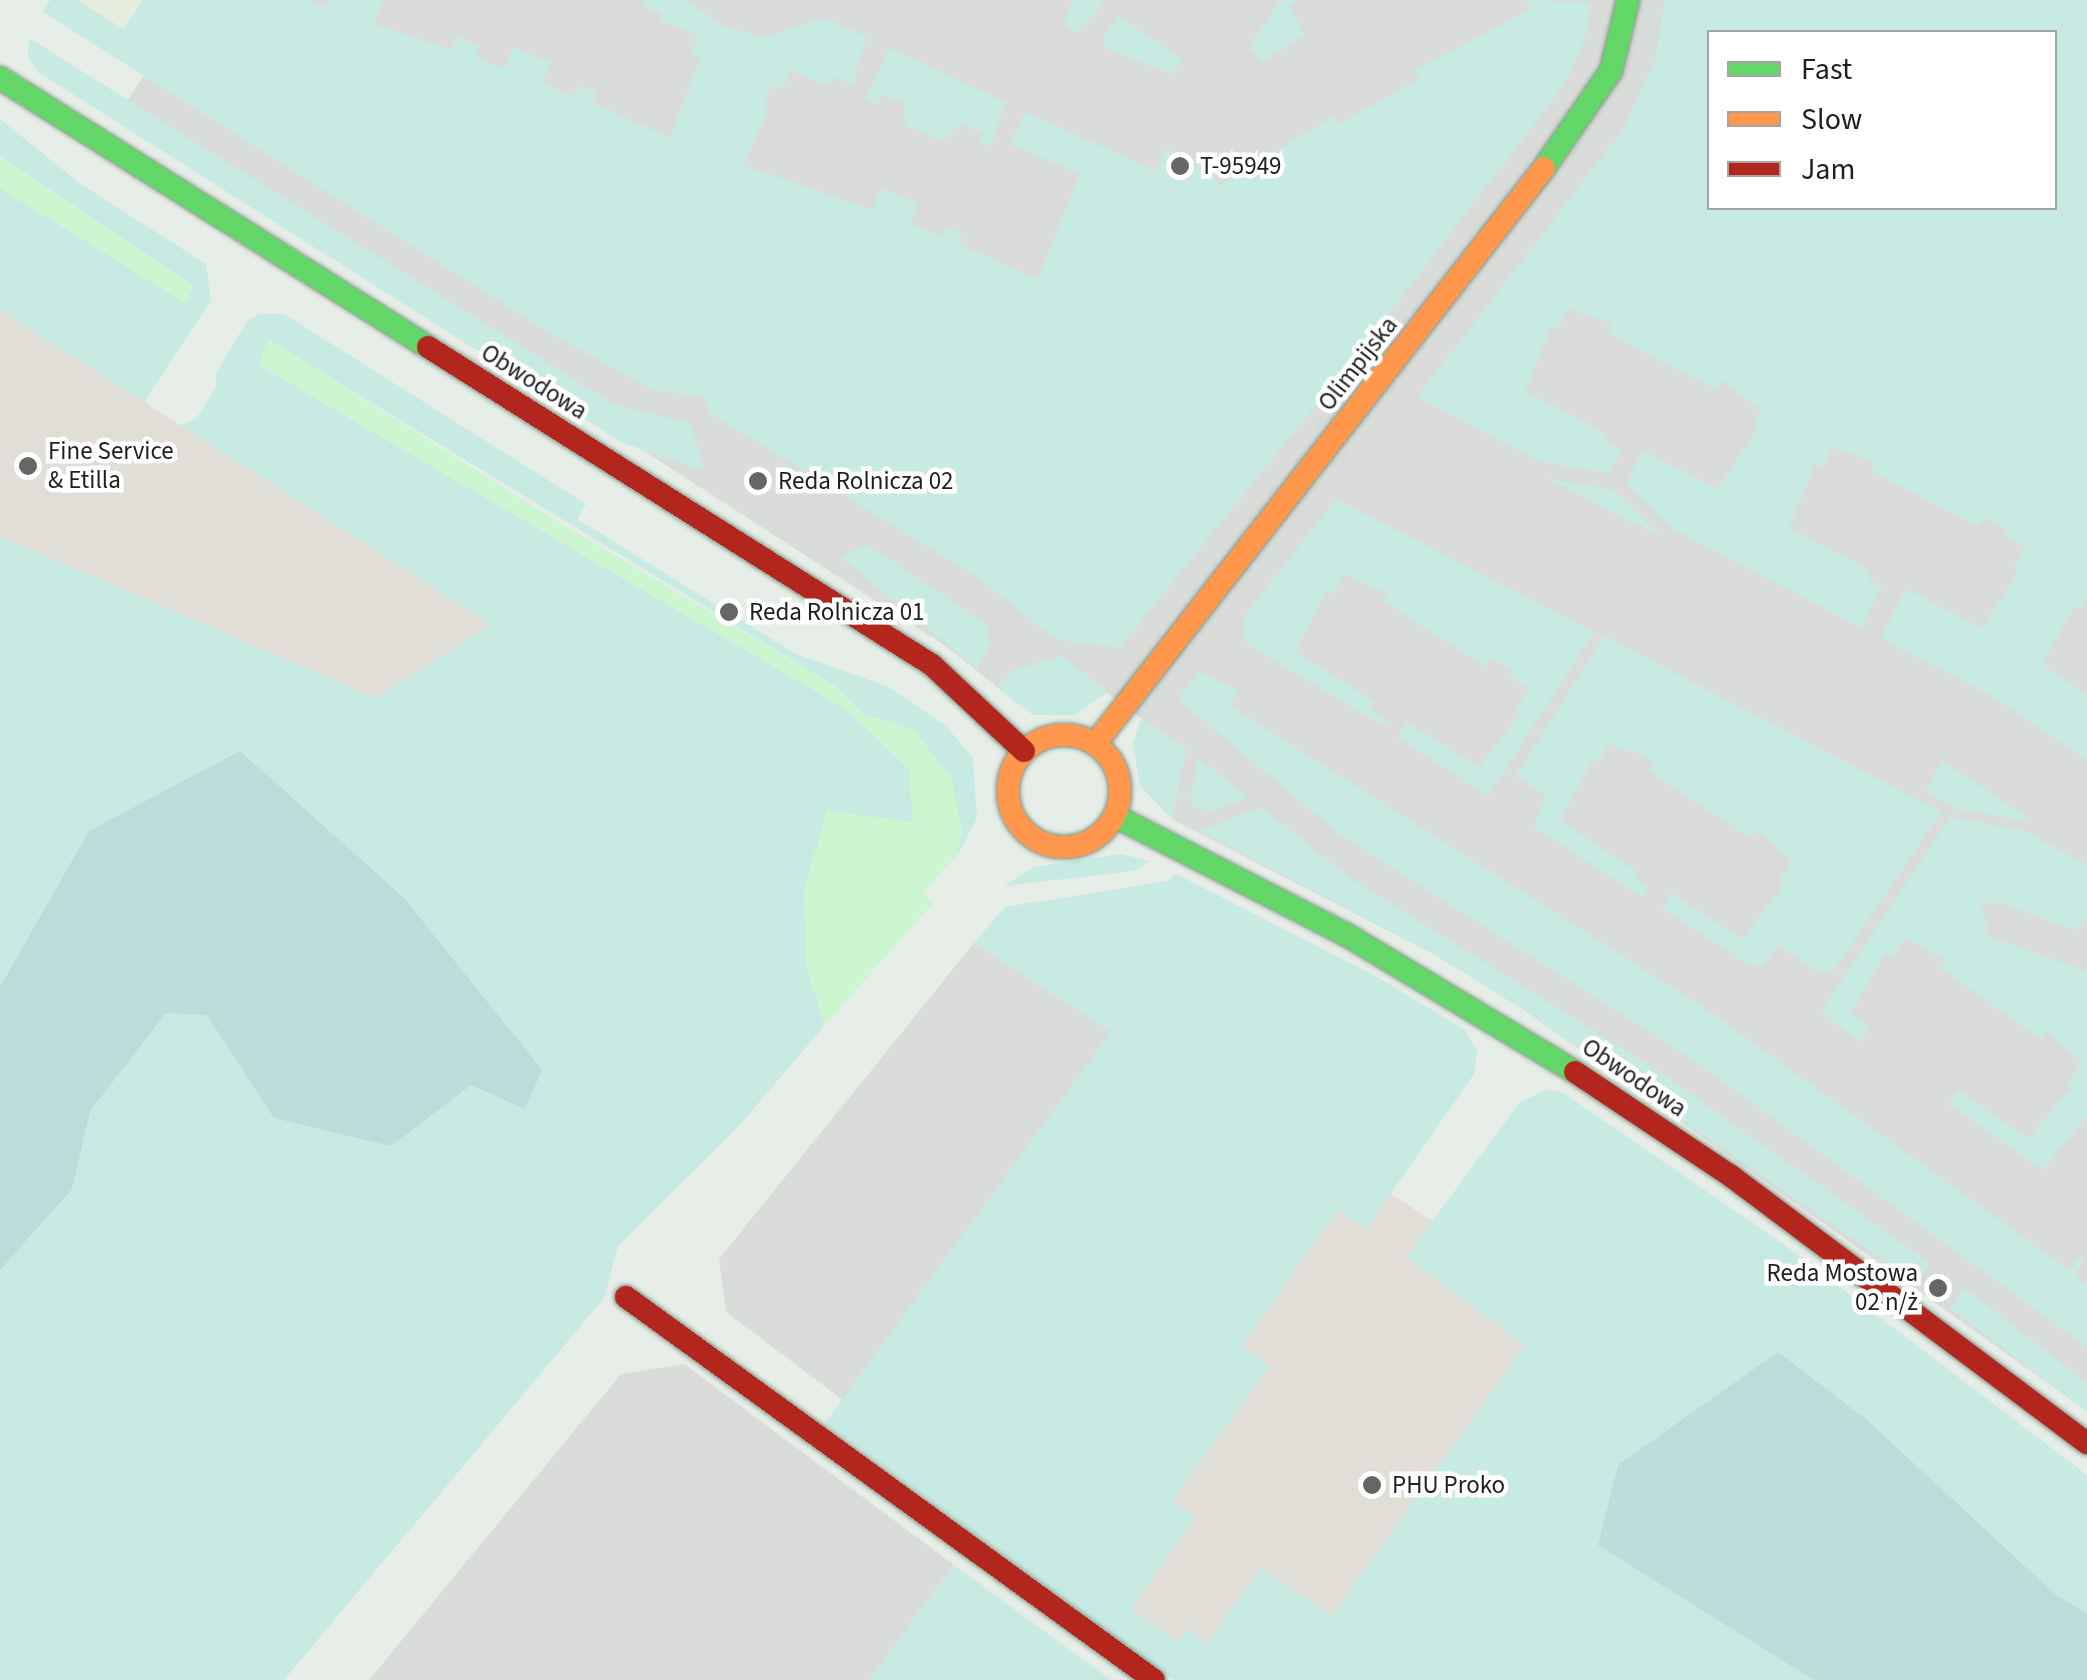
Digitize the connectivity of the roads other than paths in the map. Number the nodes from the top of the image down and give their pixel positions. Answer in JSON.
{"nodes":[{"id":1,"x":1628,"y":0,"type":"edge"},
{"id":2,"x":0,"y":78,"type":"edge"},
{"id":3,"x":1095,"y":744,"type":"junction"},
{"id":4,"x":1024,"y":751,"type":"junction"},
{"id":5,"x":1114,"y":816,"type":"junction"},
{"id":6,"x":626,"y":1296,"type":"dead end"},
{"id":7,"x":2087,"y":1444,"type":"edge"},
{"id":8,"x":1154,"y":1680,"type":"edge"}],
"edges":[{"from":1,"to":3,"type":"main road","name":"Olimpijska"},
{"from":2,"to":4,"type":"main road","name":"Obwodowa"},
{"from":3,"to":4,"type":"main road"},
{"from":3,"to":5,"type":"main road"},
{"from":4,"to":5,"type":"main road"},
{"from":5,"to":7,"type":"main road","name":"Obwodowa"},
{"from":6,"to":8,"type":"main road"}]}
